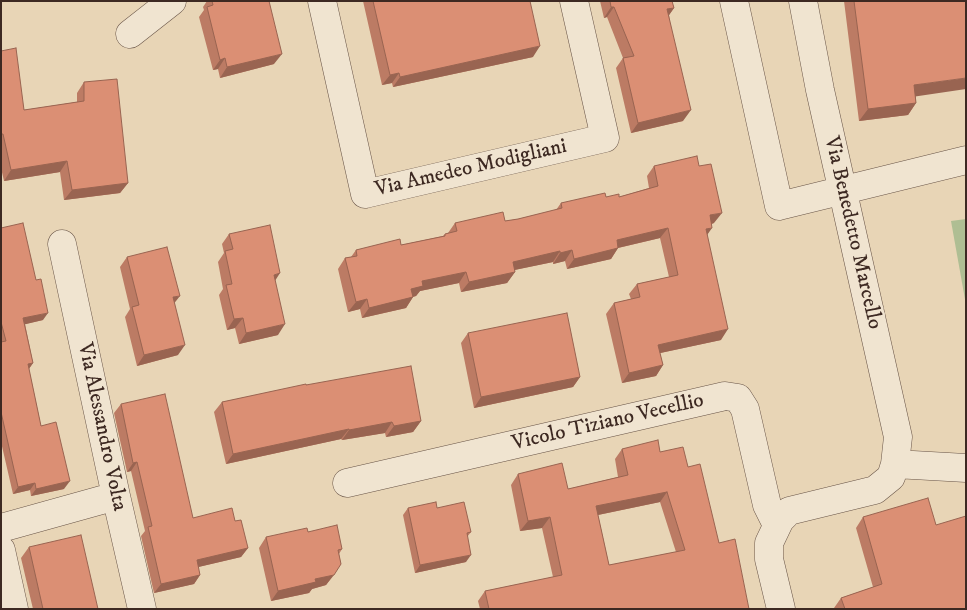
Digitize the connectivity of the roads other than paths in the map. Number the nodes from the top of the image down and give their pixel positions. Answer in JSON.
{"nodes":[{"id":1,"x":172,"y":1,"type":"edge"},
{"id":2,"x":322,"y":1,"type":"edge"},
{"id":3,"x":574,"y":1,"type":"edge"},
{"id":4,"x":734,"y":1,"type":"edge"},
{"id":5,"x":803,"y":1,"type":"edge"},
{"id":6,"x":130,"y":34,"type":"dead end"},
{"id":7,"x":966,"y":160,"type":"edge"},
{"id":8,"x":842,"y":190,"type":"junction"},
{"id":9,"x":62,"y":244,"type":"dead end"},
{"id":10,"x":895,"y":464,"type":"junction"},
{"id":11,"x":966,"y":468,"type":"edge"},
{"id":12,"x":347,"y":483,"type":"dead end"},
{"id":13,"x":116,"y":496,"type":"junction"},
{"id":14,"x":777,"y":525,"type":"junction"},
{"id":15,"x":1,"y":528,"type":"edge"},
{"id":16,"x":1,"y":550,"type":"edge"},
{"id":17,"x":14,"y":609,"type":"edge"},
{"id":18,"x":142,"y":609,"type":"edge"},
{"id":19,"x":781,"y":609,"type":"edge"}],
"edges":[{"from":1,"to":6,"type":"street"},
{"from":2,"to":3,"type":"street","name":"Via Amedeo Modigliani"},
{"from":4,"to":8,"type":"street"},
{"from":5,"to":8,"type":"street","name":"Via Benedetto Marcello"},
{"from":7,"to":8,"type":"street"},
{"from":8,"to":10,"type":"street","name":"Via Benedetto Marcello"},
{"from":9,"to":13,"type":"street","name":"Via Alessandro Volta"},
{"from":10,"to":11,"type":"street"},
{"from":10,"to":14,"type":"street"},
{"from":12,"to":14,"type":"street","name":"Vicolo Tiziano Vecellio"},
{"from":13,"to":15,"type":"street"},
{"from":13,"to":18,"type":"street","name":"Via Alessandro Volta"},
{"from":14,"to":19,"type":"street"},
{"from":16,"to":17,"type":"street"}]}
